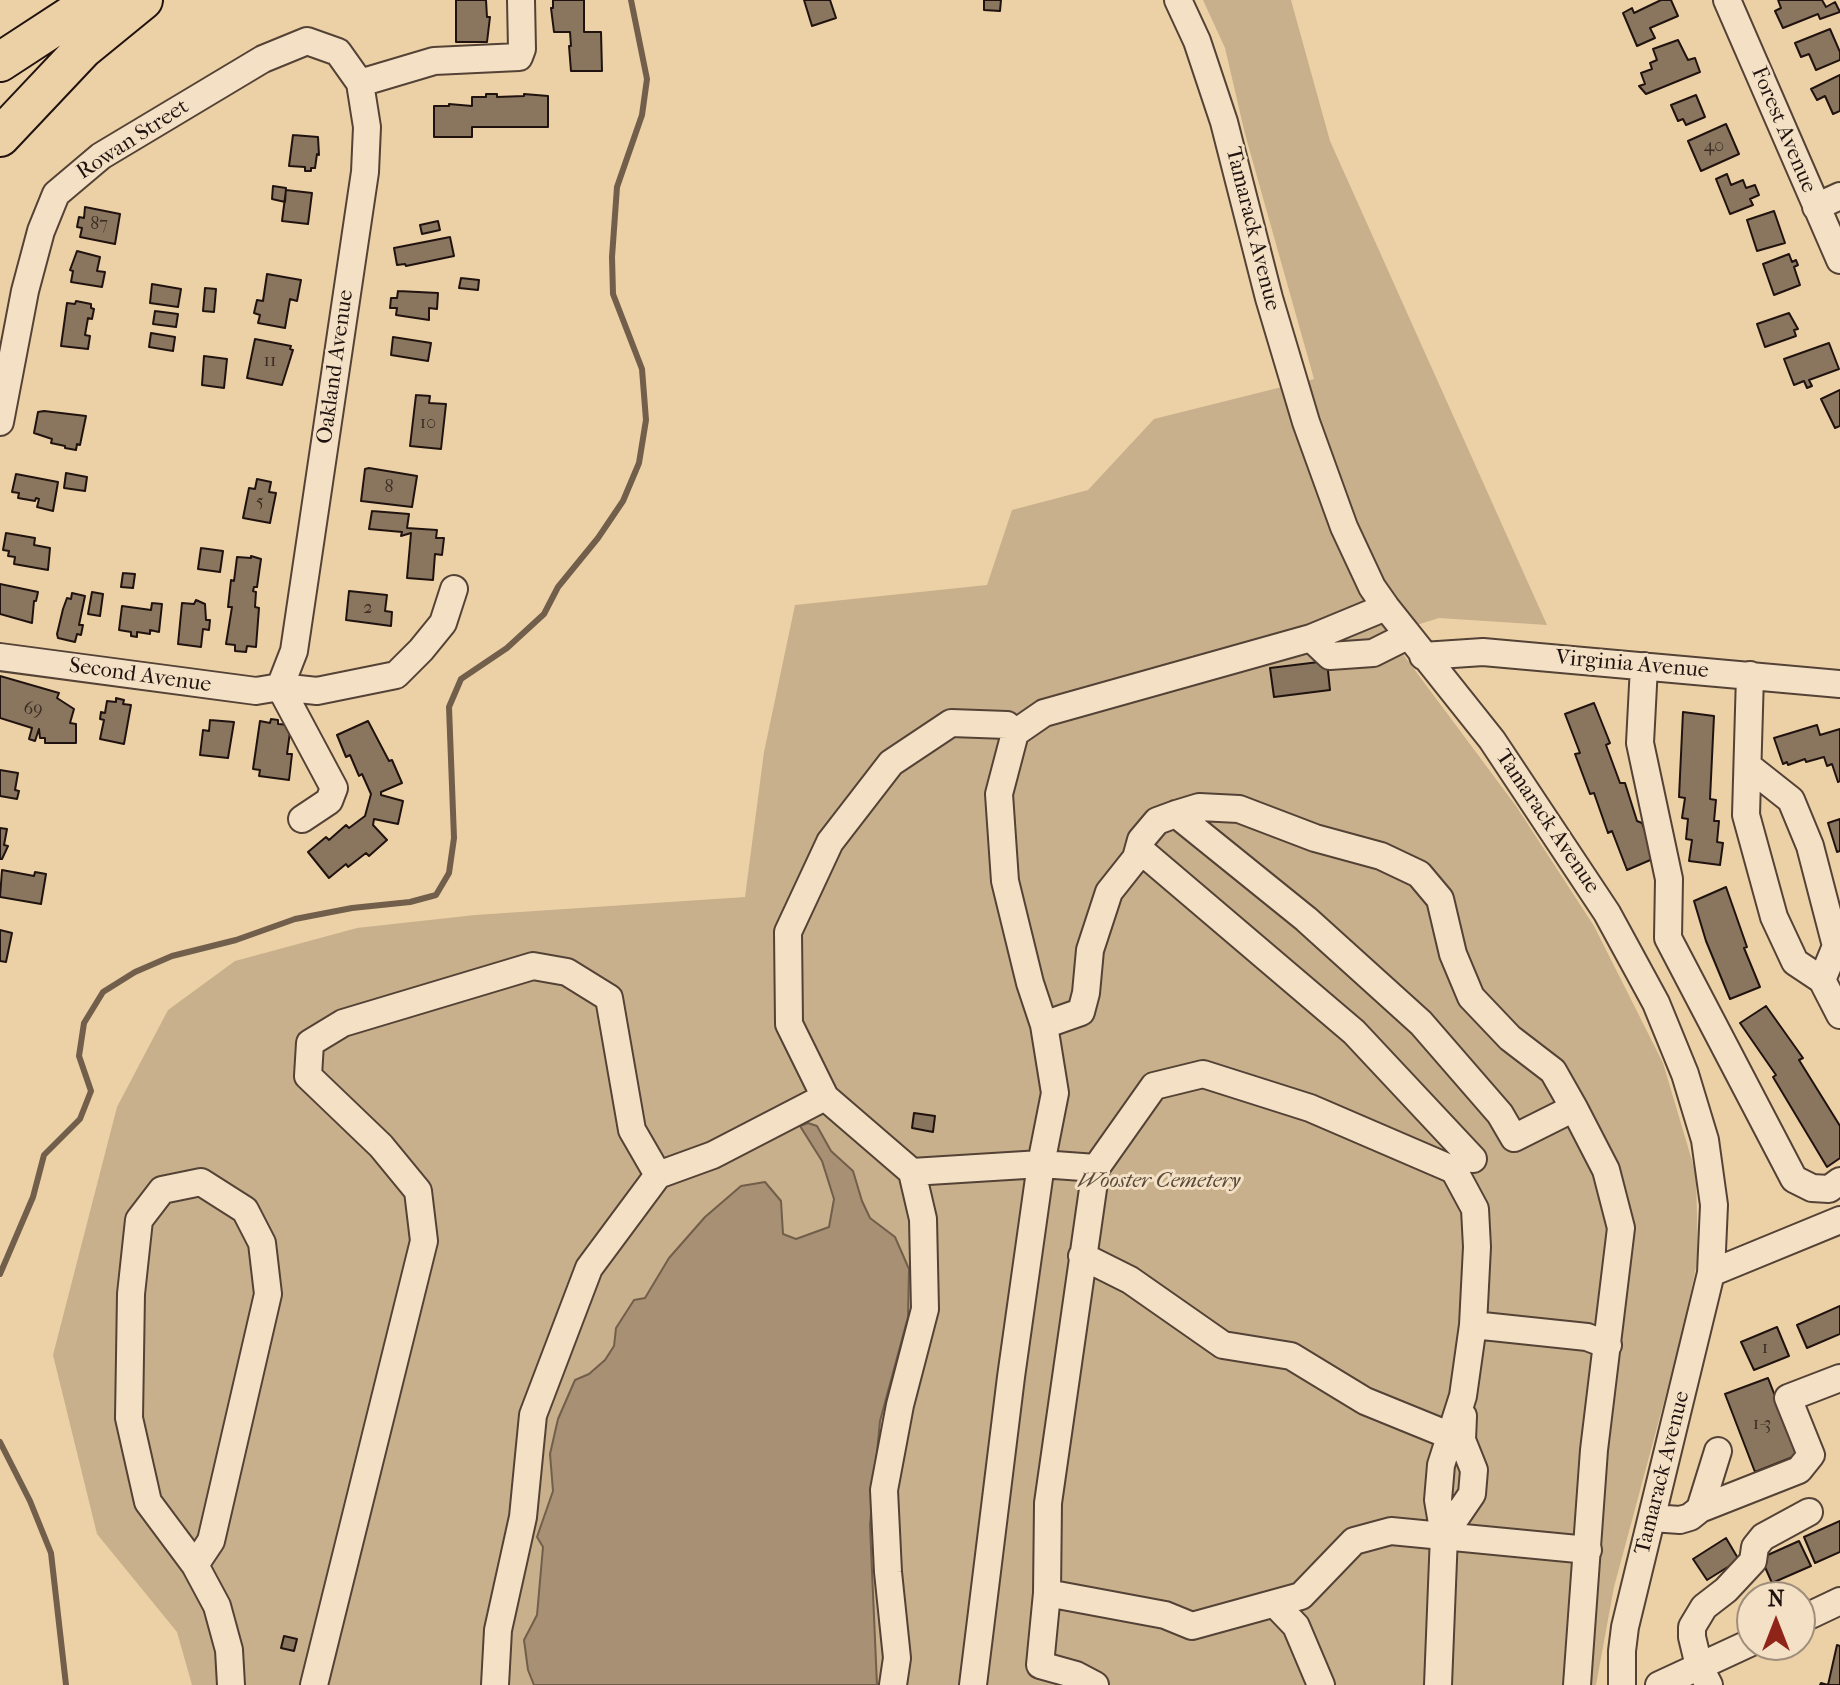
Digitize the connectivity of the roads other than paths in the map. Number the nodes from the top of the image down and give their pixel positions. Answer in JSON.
{"nodes":[{"id":1,"x":95,"y":0,"type":"edge"},
{"id":2,"x":143,"y":0,"type":"edge"},
{"id":3,"x":521,"y":0,"type":"edge"},
{"id":4,"x":1178,"y":0,"type":"edge"},
{"id":5,"x":1727,"y":0,"type":"edge"},
{"id":6,"x":338,"y":52,"type":"joint"},
{"id":7,"x":0,"y":62,"type":"edge"},
{"id":8,"x":360,"y":83,"type":"junction"},
{"id":9,"x":0,"y":137,"type":"edge"},
{"id":10,"x":1828,"y":202,"type":"edge"},
{"id":11,"x":1840,"y":260,"type":"edge"},
{"id":12,"x":0,"y":422,"type":"edge"},
{"id":13,"x":454,"y":589,"type":"dead end"},
{"id":14,"x":1386,"y":607,"type":"junction"},
{"id":15,"x":1311,"y":638,"type":"junction"},
{"id":16,"x":1415,"y":646,"type":"junction"},
{"id":17,"x":0,"y":657,"type":"edge"},
{"id":18,"x":1644,"y":666,"type":"junction"},
{"id":19,"x":1750,"y":675,"type":"junction"},
{"id":20,"x":1840,"y":684,"type":"edge"},
{"id":21,"x":280,"y":687,"type":"junction"},
{"id":22,"x":1015,"y":733,"type":"junction"},
{"id":23,"x":1748,"y":766,"type":"junction"},
{"id":24,"x":1176,"y":814,"type":"junction"},
{"id":25,"x":302,"y":819,"type":"dead end"},
{"id":26,"x":1139,"y":849,"type":"junction"},
{"id":27,"x":1822,"y":980,"type":"junction"},
{"id":28,"x":1840,"y":1015,"type":"edge"},
{"id":29,"x":1044,"y":1025,"type":"junction"},
{"id":30,"x":825,"y":1097,"type":"junction"},
{"id":31,"x":1574,"y":1108,"type":"junction"},
{"id":32,"x":1514,"y":1138,"type":"junction"},
{"id":33,"x":1041,"y":1164,"type":"junction"},
{"id":34,"x":1464,"y":1165,"type":"junction"},
{"id":35,"x":1096,"y":1168,"type":"junction"},
{"id":36,"x":912,"y":1172,"type":"junction"},
{"id":37,"x":658,"y":1175,"type":"junction"},
{"id":38,"x":1840,"y":1181,"type":"edge"},
{"id":39,"x":1840,"y":1220,"type":"edge"},
{"id":40,"x":1082,"y":1256,"type":"junction"},
{"id":41,"x":1711,"y":1273,"type":"junction"},
{"id":42,"x":1473,"y":1325,"type":"junction"},
{"id":43,"x":1608,"y":1345,"type":"junction"},
{"id":44,"x":1840,"y":1378,"type":"edge"},
{"id":45,"x":1463,"y":1396,"type":"junction"},
{"id":46,"x":1451,"y":1436,"type":"junction"},
{"id":47,"x":1718,"y":1451,"type":"dead end"},
{"id":48,"x":1700,"y":1509,"type":"junction"},
{"id":49,"x":1809,"y":1512,"type":"dead end"},
{"id":50,"x":1652,"y":1518,"type":"junction"},
{"id":51,"x":1444,"y":1535,"type":"junction"},
{"id":52,"x":1588,"y":1550,"type":"junction"},
{"id":53,"x":195,"y":1565,"type":"junction"},
{"id":54,"x":1047,"y":1593,"type":"junction"},
{"id":55,"x":1840,"y":1601,"type":"edge"},
{"id":56,"x":1275,"y":1604,"type":"junction"},
{"id":57,"x":1816,"y":1612,"type":"edge"},
{"id":58,"x":1736,"y":1653,"type":"edge"},
{"id":59,"x":1037,"y":1675,"type":"edge"},
{"id":60,"x":1704,"y":1676,"type":"edge"},
{"id":61,"x":231,"y":1685,"type":"edge"},
{"id":62,"x":314,"y":1685,"type":"edge"},
{"id":63,"x":495,"y":1685,"type":"edge"},
{"id":64,"x":893,"y":1685,"type":"edge"},
{"id":65,"x":973,"y":1685,"type":"edge"},
{"id":66,"x":1095,"y":1685,"type":"edge"},
{"id":67,"x":1321,"y":1685,"type":"edge"},
{"id":68,"x":1438,"y":1685,"type":"edge"},
{"id":69,"x":1577,"y":1685,"type":"edge"},
{"id":70,"x":1622,"y":1685,"type":"edge"},
{"id":71,"x":1659,"y":1685,"type":"edge"}],
"edges":[{"from":1,"to":7,"type":"highway"},
{"from":2,"to":9,"type":"highway"},
{"from":3,"to":8,"type":"street"},
{"from":4,"to":14,"type":"street","name":"Tamarack Avenue"},
{"from":5,"to":10,"type":"street","name":"Forest Avenue"},
{"from":6,"to":8,"type":"street","name":"Oakland Avenue"},
{"from":6,"to":12,"type":"street","name":"Rowan Street"},
{"from":8,"to":21,"type":"street","name":"Oakland Avenue"},
{"from":10,"to":11,"type":"street","name":"Forest Avenue"},
{"from":13,"to":21,"type":"street","name":"Second Avenue"},
{"from":14,"to":15,"type":"street"},
{"from":14,"to":16,"type":"street","name":"Tamarack Avenue"},
{"from":15,"to":16,"type":"street"},
{"from":15,"to":22,"type":"street"},
{"from":16,"to":18,"type":"street","name":"Virginia Avenue"},
{"from":16,"to":41,"type":"street","name":"Tamarack Avenue"},
{"from":17,"to":21,"type":"street","name":"Second Avenue"},
{"from":18,"to":19,"type":"street","name":"Virginia Avenue"},
{"from":18,"to":38,"type":"street"},
{"from":19,"to":20,"type":"street","name":"Virginia Avenue"},
{"from":19,"to":23,"type":"street"},
{"from":21,"to":25,"type":"street"},
{"from":22,"to":29,"type":"street"},
{"from":22,"to":30,"type":"street"},
{"from":23,"to":27,"type":"street"},
{"from":23,"to":27,"type":"street"},
{"from":24,"to":26,"type":"street"},
{"from":24,"to":31,"type":"street"},
{"from":24,"to":32,"type":"street"},
{"from":26,"to":29,"type":"street"},
{"from":26,"to":34,"type":"street"},
{"from":27,"to":28,"type":"street"},
{"from":29,"to":33,"type":"street"},
{"from":30,"to":36,"type":"street"},
{"from":30,"to":37,"type":"street"},
{"from":31,"to":32,"type":"street"},
{"from":31,"to":43,"type":"street"},
{"from":32,"to":34,"type":"street"},
{"from":33,"to":35,"type":"street"},
{"from":33,"to":36,"type":"street"},
{"from":33,"to":65,"type":"street"},
{"from":34,"to":35,"type":"street"},
{"from":34,"to":42,"type":"street"},
{"from":35,"to":40,"type":"street"},
{"from":36,"to":64,"type":"street"},
{"from":37,"to":62,"type":"street"},
{"from":37,"to":63,"type":"street"},
{"from":39,"to":41,"type":"street"},
{"from":40,"to":46,"type":"street"},
{"from":40,"to":54,"type":"street"},
{"from":41,"to":50,"type":"street","name":"Tamarack Avenue"},
{"from":42,"to":43,"type":"street"},
{"from":42,"to":45,"type":"street"},
{"from":43,"to":52,"type":"street"},
{"from":44,"to":48,"type":"street"},
{"from":45,"to":46,"type":"street"},
{"from":45,"to":51,"type":"street"},
{"from":46,"to":51,"type":"street"},
{"from":47,"to":48,"type":"street"},
{"from":48,"to":50,"type":"street"},
{"from":49,"to":60,"type":"street"},
{"from":50,"to":70,"type":"street","name":"Tamarack Avenue"},
{"from":51,"to":52,"type":"street"},
{"from":51,"to":56,"type":"street"},
{"from":51,"to":68,"type":"street"},
{"from":52,"to":69,"type":"street"},
{"from":53,"to":53,"type":"street"},
{"from":53,"to":61,"type":"street"},
{"from":54,"to":56,"type":"street"},
{"from":54,"to":59,"type":"street"},
{"from":55,"to":57,"type":"street"},
{"from":56,"to":67,"type":"street"},
{"from":58,"to":60,"type":"street"},
{"from":59,"to":66,"type":"street"},
{"from":60,"to":71,"type":"street"}]}
